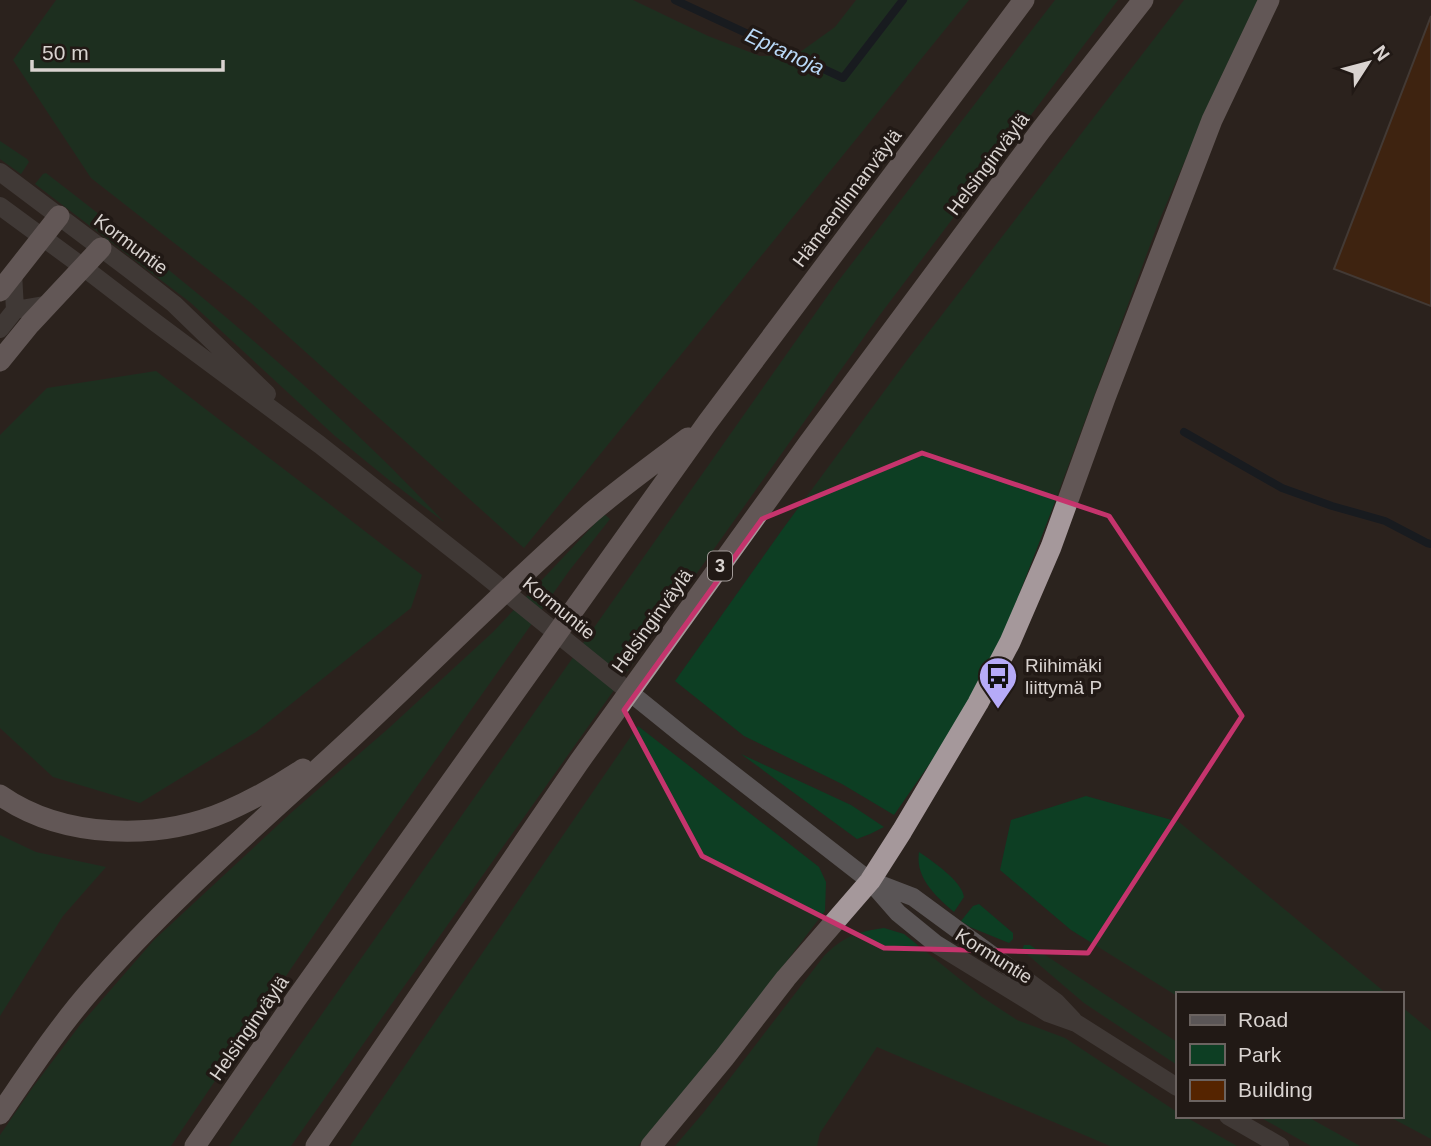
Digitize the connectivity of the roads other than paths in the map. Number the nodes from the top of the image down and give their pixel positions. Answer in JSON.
{"nodes":[{"id":1,"x":1024,"y":0,"type":"edge"},
{"id":2,"x":1143,"y":0,"type":"edge"},
{"id":3,"x":1269,"y":0,"type":"edge"},
{"id":4,"x":0,"y":172,"type":"edge"},
{"id":5,"x":0,"y":206,"type":"edge"},
{"id":6,"x":59,"y":216,"type":"junction"},
{"id":7,"x":42,"y":237,"type":"junction"},
{"id":8,"x":101,"y":248,"type":"junction"},
{"id":9,"x":83,"y":267,"type":"junction"},
{"id":10,"x":13,"y":273,"type":"junction"},
{"id":11,"x":0,"y":290,"type":"edge"},
{"id":12,"x":50,"y":304,"type":"junction"},
{"id":13,"x":15,"y":310,"type":"junction"},
{"id":14,"x":0,"y":329,"type":"edge"},
{"id":15,"x":0,"y":361,"type":"edge"},
{"id":16,"x":706,"y":424,"type":"junction"},
{"id":17,"x":320,"y":445,"type":"junction"},
{"id":18,"x":349,"y":740,"type":"junction"},
{"id":19,"x":0,"y":795,"type":"edge"},
{"id":20,"x":870,"y":881,"type":"junction"},
{"id":21,"x":1076,"y":1023,"type":"junction"},
{"id":22,"x":1176,"y":1086,"type":"edge"},
{"id":23,"x":0,"y":1114,"type":"edge"},
{"id":24,"x":1231,"y":1118,"type":"edge"},
{"id":25,"x":195,"y":1146,"type":"edge"},
{"id":26,"x":316,"y":1146,"type":"edge"},
{"id":27,"x":651,"y":1146,"type":"edge"},
{"id":28,"x":1280,"y":1146,"type":"edge"}],
"edges":[{"from":1,"to":16,"type":"highway","name":"Hämeenlinnanväylä"},
{"from":2,"to":26,"type":"highway","name":"Helsinginväylä","number":"3"},
{"from":3,"to":20,"type":"highway"},
{"from":4,"to":6,"type":"street","name":"Kormuntie"},
{"from":5,"to":7,"type":"street","name":"Kormuntie"},
{"from":6,"to":7,"type":"highway"},
{"from":6,"to":8,"type":"street","name":"Kormuntie"},
{"from":7,"to":9,"type":"street","name":"Kormuntie"},
{"from":7,"to":10,"type":"highway"},
{"from":8,"to":9,"type":"highway"},
{"from":8,"to":17,"type":"street","name":"Kormuntie"},
{"from":9,"to":12,"type":"highway"},
{"from":9,"to":17,"type":"street","name":"Kormuntie"},
{"from":10,"to":11,"type":"highway"},
{"from":10,"to":13,"type":"street"},
{"from":12,"to":13,"type":"street"},
{"from":12,"to":15,"type":"highway"},
{"from":13,"to":14,"type":"street"},
{"from":16,"to":18,"type":"highway"},
{"from":16,"to":25,"type":"highway","name":"Helsinginväylä"},
{"from":17,"to":20,"type":"street","name":"Kormuntie"},
{"from":18,"to":19,"type":"highway"},
{"from":18,"to":23,"type":"highway"},
{"from":20,"to":21,"type":"street","name":"Kormuntie"},
{"from":20,"to":21,"type":"street","name":"Kormuntie"},
{"from":20,"to":27,"type":"highway"},
{"from":21,"to":22,"type":"street","name":"Kormuntie"},
{"from":24,"to":28,"type":"street"}]}
